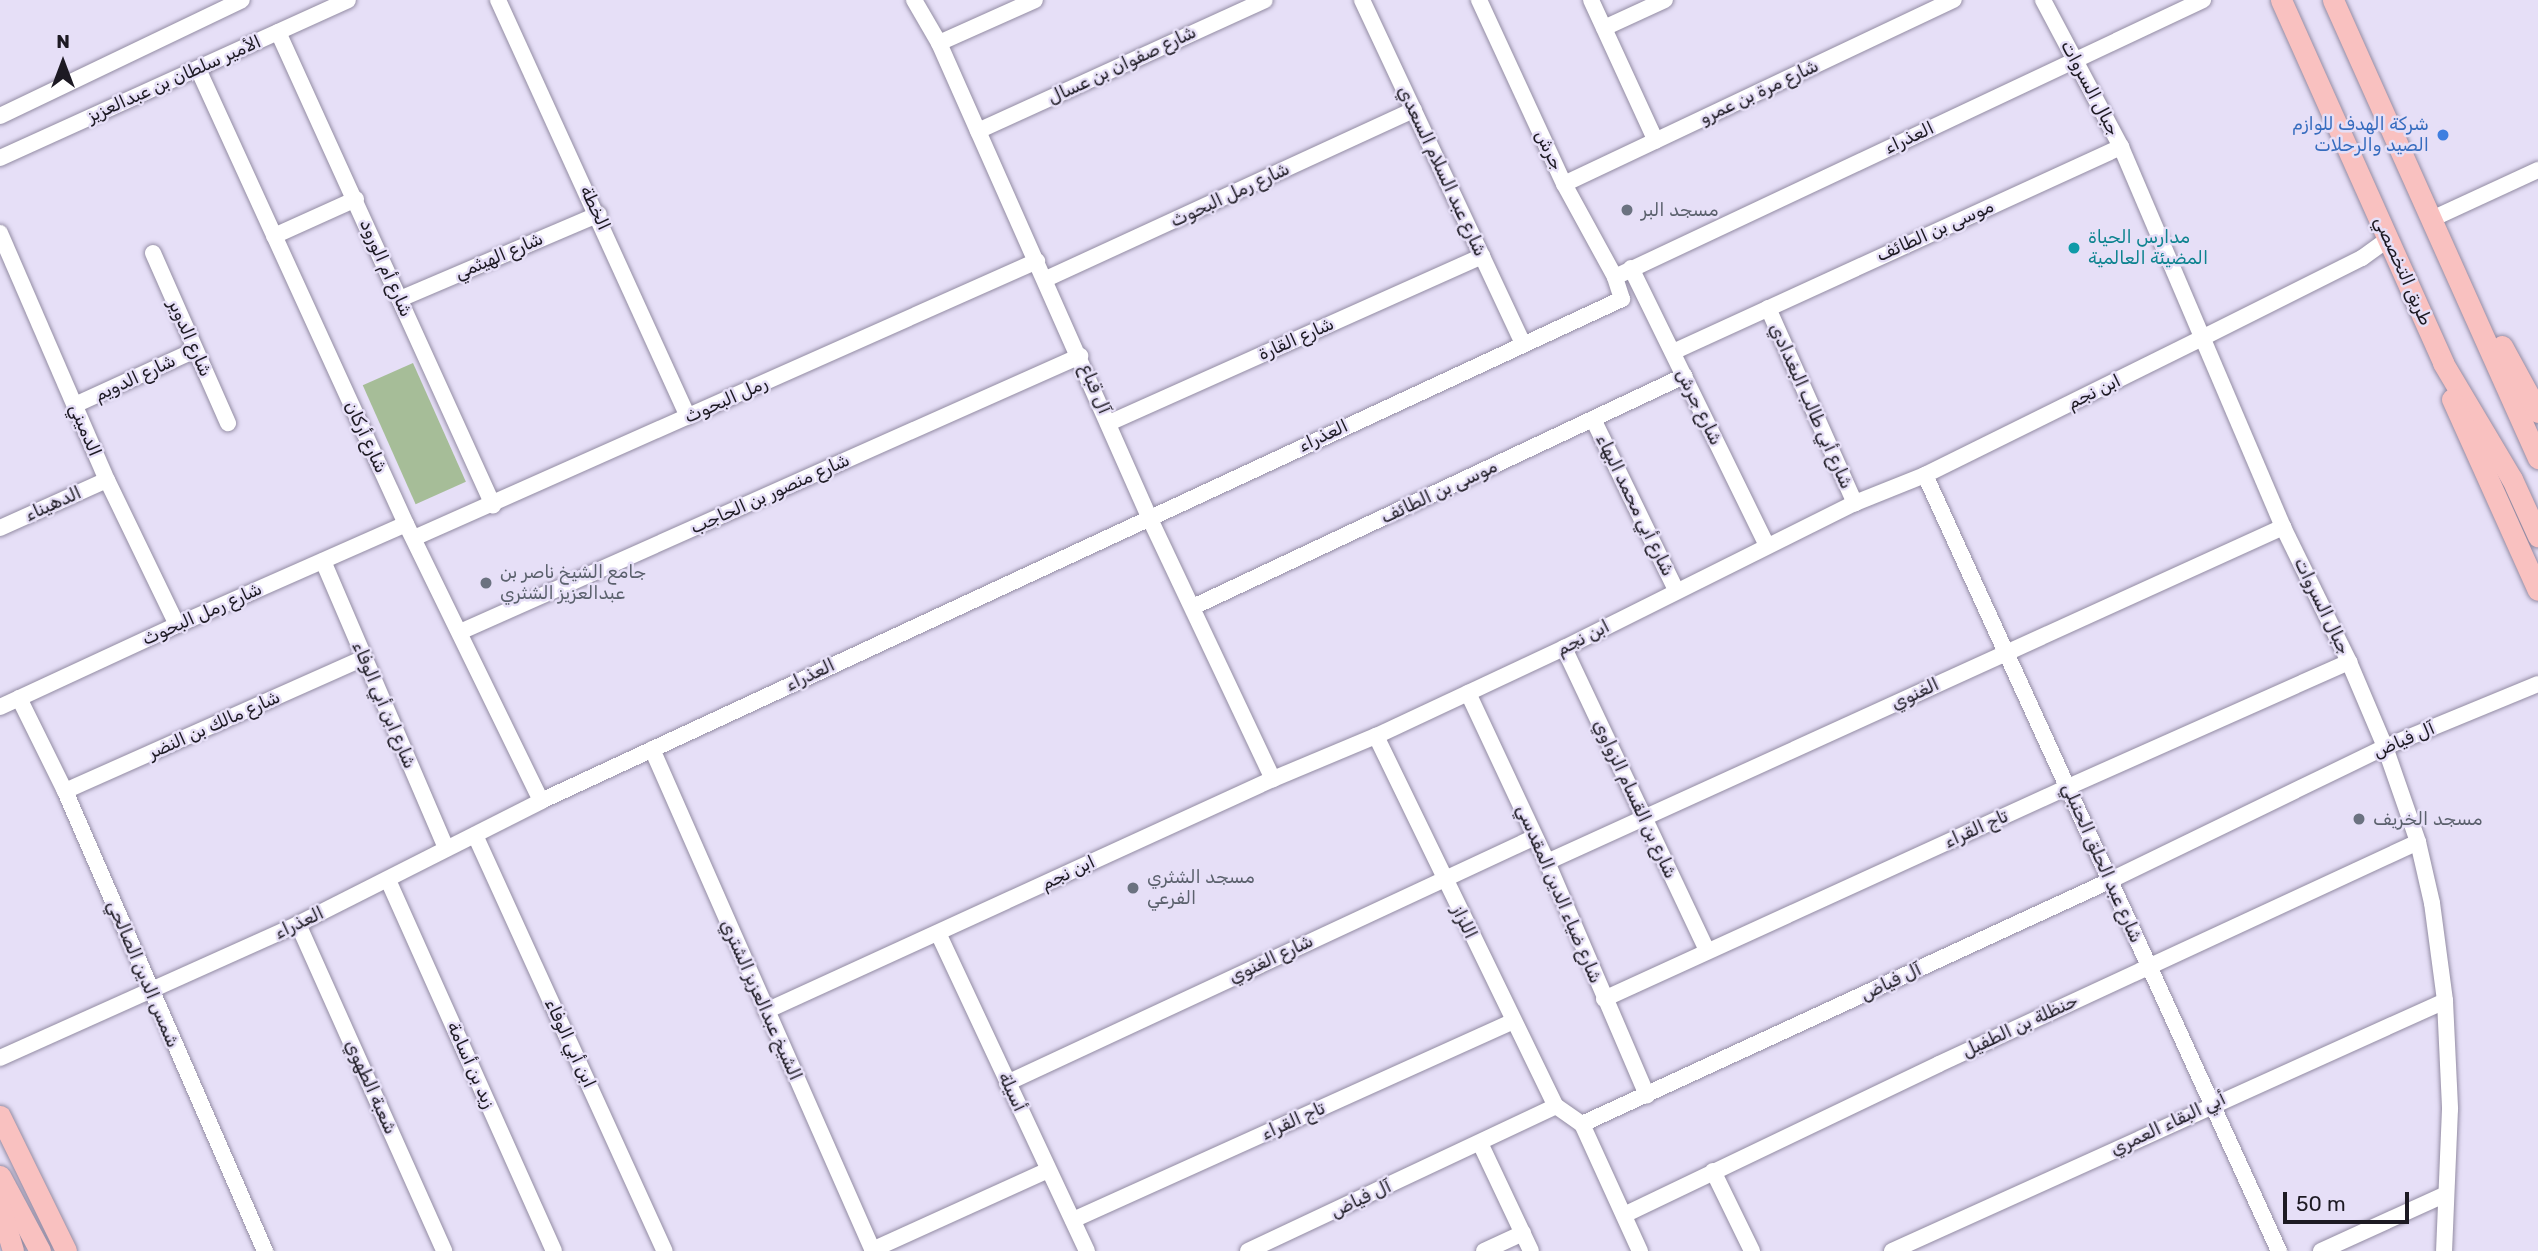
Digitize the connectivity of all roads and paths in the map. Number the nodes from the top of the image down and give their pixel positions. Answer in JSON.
{"nodes":[{"id":1,"x":242,"y":0,"type":"edge"},
{"id":2,"x":348,"y":0,"type":"edge"},
{"id":3,"x":498,"y":0,"type":"edge"},
{"id":4,"x":914,"y":0,"type":"edge"},
{"id":5,"x":1035,"y":0,"type":"edge"},
{"id":6,"x":1265,"y":0,"type":"edge"},
{"id":7,"x":1362,"y":0,"type":"edge"},
{"id":8,"x":1479,"y":0,"type":"edge"},
{"id":9,"x":1591,"y":0,"type":"edge"},
{"id":10,"x":1665,"y":0,"type":"edge"},
{"id":11,"x":1954,"y":0,"type":"edge"},
{"id":12,"x":2043,"y":0,"type":"edge"},
{"id":13,"x":2203,"y":0,"type":"edge"},
{"id":14,"x":2281,"y":0,"type":"edge"},
{"id":15,"x":2333,"y":0,"type":"edge"},
{"id":16,"x":1604,"y":28,"type":"junction"},
{"id":17,"x":278,"y":32,"type":"junction"},
{"id":18,"x":939,"y":43,"type":"junction"},
{"id":19,"x":2075,"y":60,"type":"junction"},
{"id":20,"x":198,"y":69,"type":"junction"},
{"id":21,"x":1414,"y":110,"type":"junction"},
{"id":22,"x":0,"y":116,"type":"edge"},
{"id":23,"x":978,"y":131,"type":"junction"},
{"id":24,"x":1656,"y":141,"type":"junction"},
{"id":25,"x":2121,"y":147,"type":"junction"},
{"id":26,"x":0,"y":158,"type":"edge"},
{"id":27,"x":2538,"y":170,"type":"edge"},
{"id":28,"x":1564,"y":184,"type":"junction"},
{"id":29,"x":356,"y":199,"type":"junction"},
{"id":30,"x":598,"y":214,"type":"junction"},
{"id":31,"x":2432,"y":219,"type":"junction"},
{"id":32,"x":0,"y":233,"type":"edge"},
{"id":33,"x":274,"y":236,"type":"junction"},
{"id":34,"x":2388,"y":239,"type":"junction"},
{"id":35,"x":153,"y":253,"type":"dead end"},
{"id":36,"x":1482,"y":256,"type":"junction"},
{"id":37,"x":1037,"y":261,"type":"junction"},
{"id":38,"x":1631,"y":268,"type":"junction"},
{"id":39,"x":1615,"y":277,"type":"junction"},
{"id":40,"x":1046,"y":279,"type":"junction"},
{"id":41,"x":400,"y":299,"type":"junction"},
{"id":42,"x":1622,"y":299,"type":"joint"},
{"id":43,"x":1768,"y":308,"type":"junction"},
{"id":44,"x":2202,"y":338,"type":"junction"},
{"id":45,"x":1523,"y":343,"type":"junction"},
{"id":46,"x":195,"y":351,"type":"junction"},
{"id":47,"x":1673,"y":352,"type":"junction"},
{"id":48,"x":1080,"y":356,"type":"junction"},
{"id":49,"x":2443,"y":363,"type":"junction"},
{"id":50,"x":1684,"y":376,"type":"junction"},
{"id":51,"x":75,"y":405,"type":"junction"},
{"id":52,"x":2538,"y":412,"type":"edge"},
{"id":53,"x":688,"y":417,"type":"junction"},
{"id":54,"x":1593,"y":419,"type":"junction"},
{"id":55,"x":228,"y":423,"type":"dead end"},
{"id":56,"x":1109,"y":423,"type":"junction"},
{"id":57,"x":2538,"y":458,"type":"edge"},
{"id":58,"x":1925,"y":475,"type":"junction"},
{"id":59,"x":107,"y":480,"type":"junction"},
{"id":60,"x":1855,"y":503,"type":"junction"},
{"id":61,"x":493,"y":505,"type":"junction"},
{"id":62,"x":1149,"y":517,"type":"junction"},
{"id":63,"x":2283,"y":527,"type":"junction"},
{"id":64,"x":0,"y":528,"type":"edge"},
{"id":65,"x":410,"y":531,"type":"junction"},
{"id":66,"x":2538,"y":536,"type":"edge"},
{"id":67,"x":1767,"y":546,"type":"junction"},
{"id":68,"x":323,"y":561,"type":"junction"},
{"id":69,"x":1676,"y":590,"type":"junction"},
{"id":70,"x":2538,"y":590,"type":"edge"},
{"id":71,"x":1193,"y":607,"type":"junction"},
{"id":72,"x":177,"y":625,"type":"junction"},
{"id":73,"x":460,"y":632,"type":"junction"},
{"id":74,"x":1564,"y":648,"type":"junction"},
{"id":75,"x":2006,"y":652,"type":"junction"},
{"id":76,"x":364,"y":658,"type":"junction"},
{"id":77,"x":2349,"y":662,"type":"junction"},
{"id":78,"x":2538,"y":684,"type":"edge"},
{"id":79,"x":1468,"y":693,"type":"junction"},
{"id":80,"x":19,"y":698,"type":"junction"},
{"id":81,"x":0,"y":707,"type":"edge"},
{"id":82,"x":1376,"y":736,"type":"junction"},
{"id":83,"x":2385,"y":747,"type":"junction"},
{"id":84,"x":652,"y":749,"type":"junction"},
{"id":85,"x":1273,"y":779,"type":"junction"},
{"id":86,"x":2068,"y":787,"type":"junction"},
{"id":87,"x":65,"y":791,"type":"junction"},
{"id":88,"x":541,"y":801,"type":"junction"},
{"id":89,"x":1644,"y":819,"type":"junction"},
{"id":90,"x":475,"y":835,"type":"junction"},
{"id":91,"x":1535,"y":837,"type":"junction"},
{"id":92,"x":2418,"y":842,"type":"junction"},
{"id":93,"x":446,"y":848,"type":"junction"},
{"id":94,"x":1547,"y":862,"type":"junction"},
{"id":95,"x":1443,"y":878,"type":"junction"},
{"id":96,"x":388,"y":880,"type":"junction"},
{"id":97,"x":2109,"y":881,"type":"junction"},
{"id":98,"x":298,"y":924,"type":"junction"},
{"id":99,"x":938,"y":933,"type":"junction"},
{"id":100,"x":1707,"y":950,"type":"junction"},
{"id":101,"x":2148,"y":966,"type":"junction"},
{"id":102,"x":150,"y":991,"type":"junction"},
{"id":103,"x":1604,"y":999,"type":"junction"},
{"id":104,"x":2445,"y":1000,"type":"junction"},
{"id":105,"x":766,"y":1011,"type":"junction"},
{"id":106,"x":1513,"y":1021,"type":"junction"},
{"id":107,"x":0,"y":1058,"type":"edge"},
{"id":108,"x":1007,"y":1083,"type":"junction"},
{"id":109,"x":1647,"y":1095,"type":"junction"},
{"id":110,"x":2212,"y":1104,"type":"junction"},
{"id":111,"x":1556,"y":1105,"type":"junction"},
{"id":112,"x":0,"y":1116,"type":"edge"},
{"id":113,"x":1582,"y":1124,"type":"junction"},
{"id":114,"x":1480,"y":1143,"type":"junction"},
{"id":115,"x":1048,"y":1171,"type":"junction"},
{"id":116,"x":1713,"y":1171,"type":"junction"},
{"id":117,"x":0,"y":1176,"type":"edge"},
{"id":118,"x":2446,"y":1194,"type":"junction"},
{"id":119,"x":0,"y":1207,"type":"edge"},
{"id":120,"x":1623,"y":1215,"type":"junction"},
{"id":121,"x":1073,"y":1220,"type":"junction"},
{"id":122,"x":1523,"y":1233,"type":"junction"},
{"id":123,"x":872,"y":1250,"type":"edge"},
{"id":124,"x":13,"y":1251,"type":"edge"},
{"id":125,"x":40,"y":1251,"type":"edge"},
{"id":126,"x":66,"y":1251,"type":"edge"},
{"id":127,"x":265,"y":1251,"type":"edge"},
{"id":128,"x":444,"y":1251,"type":"edge"},
{"id":129,"x":554,"y":1251,"type":"edge"},
{"id":130,"x":665,"y":1251,"type":"edge"},
{"id":131,"x":1087,"y":1251,"type":"edge"},
{"id":132,"x":1248,"y":1251,"type":"edge"},
{"id":133,"x":1484,"y":1251,"type":"edge"},
{"id":134,"x":1531,"y":1251,"type":"edge"},
{"id":135,"x":1640,"y":1251,"type":"edge"},
{"id":136,"x":1752,"y":1251,"type":"edge"},
{"id":137,"x":1892,"y":1251,"type":"edge"},
{"id":138,"x":2279,"y":1251,"type":"edge"},
{"id":139,"x":2321,"y":1251,"type":"edge"},
{"id":140,"x":2444,"y":1251,"type":"edge"}],
"edges":[{"from":1,"to":22,"type":"street"},
{"from":2,"to":17,"type":"street","name":"الأمير سلطان بن عبدالعزيز"},
{"from":3,"to":30,"type":"street","name":"الخطة"},
{"from":4,"to":18,"type":"street","name":"آل قباع"},
{"from":5,"to":18,"type":"street"},
{"from":6,"to":23,"type":"street","name":"شارع صفوان بن عسال"},
{"from":7,"to":21,"type":"street","name":"شارع عبد السلام السعدي"},
{"from":8,"to":28,"type":"street","name":"جرش"},
{"from":9,"to":16,"type":"street"},
{"from":10,"to":16,"type":"street"},
{"from":11,"to":24,"type":"street","name":"شارع مرة بن عمرو"},
{"from":12,"to":19,"type":"street","name":"جبال السروات"},
{"from":13,"to":19,"type":"street","name":"العذراء"},
{"from":14,"to":34,"type":"main road","name":"طريق التخصصي"},
{"from":15,"to":31,"type":"main road"},
{"from":16,"to":24,"type":"street"},
{"from":17,"to":20,"type":"street","name":"الأمير سلطان بن عبدالعزيز"},
{"from":17,"to":29,"type":"street","name":"شارع أم الورود"},
{"from":18,"to":23,"type":"street","name":"آل قباع"},
{"from":19,"to":25,"type":"street","name":"جبال السروات"},
{"from":19,"to":38,"type":"street","name":"العذراء"},
{"from":20,"to":26,"type":"street","name":"الأمير سلطان بن عبدالعزيز"},
{"from":20,"to":33,"type":"street","name":"شارع أركان"},
{"from":21,"to":36,"type":"street","name":"شارع عبد السلام السعدي"},
{"from":21,"to":40,"type":"street","name":"شارع رمل البحوث"},
{"from":23,"to":37,"type":"street","name":"آل قباع"},
{"from":24,"to":28,"type":"street","name":"شارع مرة بن عمرو"},
{"from":25,"to":43,"type":"street","name":"موسى بن الطائف"},
{"from":25,"to":44,"type":"street","name":"جبال السروات"},
{"from":27,"to":31,"type":"street"},
{"from":28,"to":39,"type":"street","name":"جرش"},
{"from":29,"to":33,"type":"street"},
{"from":29,"to":41,"type":"street","name":"شارع أم الورود"},
{"from":30,"to":41,"type":"street","name":"شارع الهيثمي"},
{"from":30,"to":53,"type":"street","name":"الخطة"},
{"from":31,"to":52,"type":"main road"},
{"from":31,"to":57,"type":"main road"},
{"from":32,"to":51,"type":"street","name":"الدميني"},
{"from":33,"to":65,"type":"street","name":"شارع أركان"},
{"from":34,"to":44,"type":"street","name":"ابن نجم"},
{"from":34,"to":49,"type":"main road","name":"طريق التخصصي"},
{"from":35,"to":46,"type":"street","name":"شارع الدوير"},
{"from":36,"to":45,"type":"street","name":"شارع عبد السلام السعدي"},
{"from":36,"to":56,"type":"street","name":"شارع القارة"},
{"from":37,"to":40,"type":"street","name":"آل قباع"},
{"from":37,"to":53,"type":"street","name":"رمل البحوث"},
{"from":38,"to":39,"type":"street","name":"العذراء"},
{"from":38,"to":47,"type":"street","name":"شارع جرش"},
{"from":39,"to":42,"type":"street","name":"جرش"},
{"from":40,"to":48,"type":"street","name":"آل قباع"},
{"from":41,"to":61,"type":"street","name":"شارع أم الورود"},
{"from":42,"to":45,"type":"street","name":"العذراء"},
{"from":43,"to":47,"type":"street","name":"موسى بن الطائف"},
{"from":43,"to":60,"type":"street","name":"شارع أبي طالب البغدادي"},
{"from":44,"to":58,"type":"street","name":"ابن نجم"},
{"from":44,"to":63,"type":"street","name":"جبال السروات"},
{"from":45,"to":62,"type":"street","name":"العذراء"},
{"from":46,"to":51,"type":"street","name":"شارع الدويم"},
{"from":46,"to":55,"type":"street","name":"شارع الدوير"},
{"from":47,"to":50,"type":"street","name":"شارع جرش"},
{"from":48,"to":56,"type":"street","name":"آل قباع"},
{"from":48,"to":73,"type":"street","name":"شارع منصور بن الحاجب"},
{"from":49,"to":66,"type":"main road","name":"طريق التخصصي"},
{"from":49,"to":70,"type":"main road"},
{"from":50,"to":54,"type":"street","name":"موسى بن الطائف"},
{"from":50,"to":67,"type":"street","name":"شارع جرش"},
{"from":51,"to":59,"type":"street","name":"الدميني"},
{"from":53,"to":61,"type":"street","name":"رمل البحوث"},
{"from":54,"to":69,"type":"street","name":"شارع أبي محمد البهاء"},
{"from":54,"to":71,"type":"street","name":"موسى بن الطائف"},
{"from":56,"to":62,"type":"street","name":"آل قباع"},
{"from":58,"to":60,"type":"street","name":"ابن نجم"},
{"from":58,"to":75,"type":"street","name":"شارع عبد الحلق الحنبلي"},
{"from":59,"to":64,"type":"street","name":"الدهيناء"},
{"from":59,"to":72,"type":"street","name":"الدميني"},
{"from":60,"to":67,"type":"street","name":"ابن نجم"},
{"from":61,"to":65,"type":"street","name":"رمل البحوث"},
{"from":62,"to":71,"type":"street","name":"آل قباع"},
{"from":62,"to":84,"type":"street","name":"العذراء"},
{"from":63,"to":75,"type":"street","name":"الغنوي"},
{"from":63,"to":77,"type":"street","name":"جبال السروات"},
{"from":65,"to":68,"type":"street","name":"شارع رمل البحوث"},
{"from":65,"to":73,"type":"street","name":"شارع أركان"},
{"from":67,"to":69,"type":"street","name":"ابن نجم"},
{"from":68,"to":72,"type":"street","name":"شارع رمل البحوث"},
{"from":68,"to":76,"type":"street","name":"شارع ابن أبي الوفاء"},
{"from":69,"to":74,"type":"street","name":"ابن نجم"},
{"from":71,"to":85,"type":"street","name":"آل قباع"},
{"from":72,"to":80,"type":"street","name":"شارع رمل البحوث"},
{"from":73,"to":88,"type":"street","name":"شارع أركان"},
{"from":74,"to":79,"type":"street","name":"ابن نجم"},
{"from":74,"to":89,"type":"street","name":"شارع بن القسام الزواوي"},
{"from":75,"to":86,"type":"street","name":"شارع عبد الحلق الحنبلي"},
{"from":75,"to":89,"type":"street","name":"الغنوي"},
{"from":76,"to":87,"type":"street","name":"شارع مالك بن النضر"},
{"from":76,"to":93,"type":"street","name":"شارع ابن أبي الوفاء"},
{"from":77,"to":83,"type":"street","name":"جبال السروات"},
{"from":77,"to":86,"type":"street","name":"تاج القراء"},
{"from":78,"to":83,"type":"street","name":"آل فياض"},
{"from":79,"to":82,"type":"street","name":"ابن نجم"},
{"from":79,"to":91,"type":"street","name":"شارع ضياء الدين المقدسي"},
{"from":80,"to":81,"type":"street","name":"شارع رمل البحوث"},
{"from":80,"to":87,"type":"street","name":"شمس الدين الصالحي"},
{"from":82,"to":85,"type":"street","name":"ابن نجم"},
{"from":82,"to":95,"type":"street","name":"اللزاز"},
{"from":83,"to":92,"type":"street","name":"جبال السروات"},
{"from":83,"to":97,"type":"street","name":"آل فياض"},
{"from":84,"to":88,"type":"street","name":"العذراء"},
{"from":84,"to":105,"type":"street","name":"الشيخ عبدالعزيز الشتري"},
{"from":85,"to":99,"type":"street","name":"ابن نجم"},
{"from":86,"to":97,"type":"street","name":"شارع عبد الحلق الحنبلي"},
{"from":86,"to":100,"type":"street","name":"تاج القراء"},
{"from":87,"to":102,"type":"street","name":"شمس الدين الصالحي"},
{"from":88,"to":90,"type":"street","name":"العذراء"},
{"from":89,"to":94,"type":"street","name":"الغنوي"},
{"from":89,"to":100,"type":"street","name":"شارع بن القسام الزواوي"},
{"from":90,"to":93,"type":"street","name":"العذراء"},
{"from":90,"to":130,"type":"street","name":"ابن أبي الوفاء"},
{"from":91,"to":94,"type":"street","name":"شارع ضياء الدين المقدسي"},
{"from":91,"to":95,"type":"street","name":"شارع الغنوي"},
{"from":92,"to":101,"type":"street","name":"حنظلة بن الطفيل"},
{"from":92,"to":104,"type":"street","name":"جبال السروات"},
{"from":93,"to":96,"type":"street","name":"العذراء"},
{"from":94,"to":103,"type":"street","name":"شارع ضياء الدين المقدسي"},
{"from":95,"to":106,"type":"street","name":"اللزاز"},
{"from":95,"to":108,"type":"street","name":"شارع الغنوي"},
{"from":96,"to":98,"type":"street","name":"العذراء"},
{"from":96,"to":129,"type":"street","name":"زيد بن أسامة"},
{"from":97,"to":101,"type":"street","name":"شارع عبد الحلق الحنبلي"},
{"from":97,"to":109,"type":"street","name":"آل فياض"},
{"from":98,"to":102,"type":"street","name":"العذراء"},
{"from":98,"to":128,"type":"street","name":"شعبة الطهوي"},
{"from":99,"to":105,"type":"street","name":"ابن نجم"},
{"from":99,"to":108,"type":"street","name":"أسيلة"},
{"from":100,"to":103,"type":"street","name":"تاج القراء"},
{"from":101,"to":110,"type":"street","name":"شارع عبد الحلق الحنبلي"},
{"from":101,"to":116,"type":"street","name":"حنظلة بن الطفيل"},
{"from":102,"to":107,"type":"street","name":"العذراء"},
{"from":102,"to":127,"type":"street","name":"شمس الدين الصالحي"},
{"from":103,"to":109,"type":"street","name":"شارع ضياء الدين المقدسي"},
{"from":104,"to":110,"type":"street","name":"أبي البقاء العمري"},
{"from":104,"to":118,"type":"street","name":"جبال السروات"},
{"from":105,"to":123,"type":"street","name":"الشيخ عبدالعزيز الشتري"},
{"from":106,"to":111,"type":"street","name":"اللزاز"},
{"from":106,"to":121,"type":"street","name":"تاج القراء"},
{"from":108,"to":115,"type":"street","name":"أسيلة"},
{"from":109,"to":113,"type":"street","name":"آل فياض"},
{"from":110,"to":137,"type":"street","name":"أبي البقاء العمري"},
{"from":110,"to":138,"type":"street","name":"شارع عبد الحلق الحنبلي"},
{"from":111,"to":113,"type":"street"},
{"from":111,"to":114,"type":"street","name":"آل فياض"},
{"from":112,"to":126,"type":"main road"},
{"from":113,"to":120,"type":"street"},
{"from":114,"to":122,"type":"street"},
{"from":114,"to":132,"type":"street","name":"آل فياض"},
{"from":115,"to":121,"type":"street","name":"أسيلة"},
{"from":115,"to":123,"type":"street"},
{"from":116,"to":120,"type":"street","name":"حنظلة بن الطفيل"},
{"from":116,"to":136,"type":"street"},
{"from":117,"to":125,"type":"main road"},
{"from":118,"to":139,"type":"street"},
{"from":118,"to":140,"type":"street","name":"جبال السروات"},
{"from":119,"to":124,"type":"main road"},
{"from":120,"to":135,"type":"street"},
{"from":121,"to":131,"type":"street","name":"أسيلة"},
{"from":122,"to":133,"type":"street"},
{"from":122,"to":134,"type":"street"}]}
